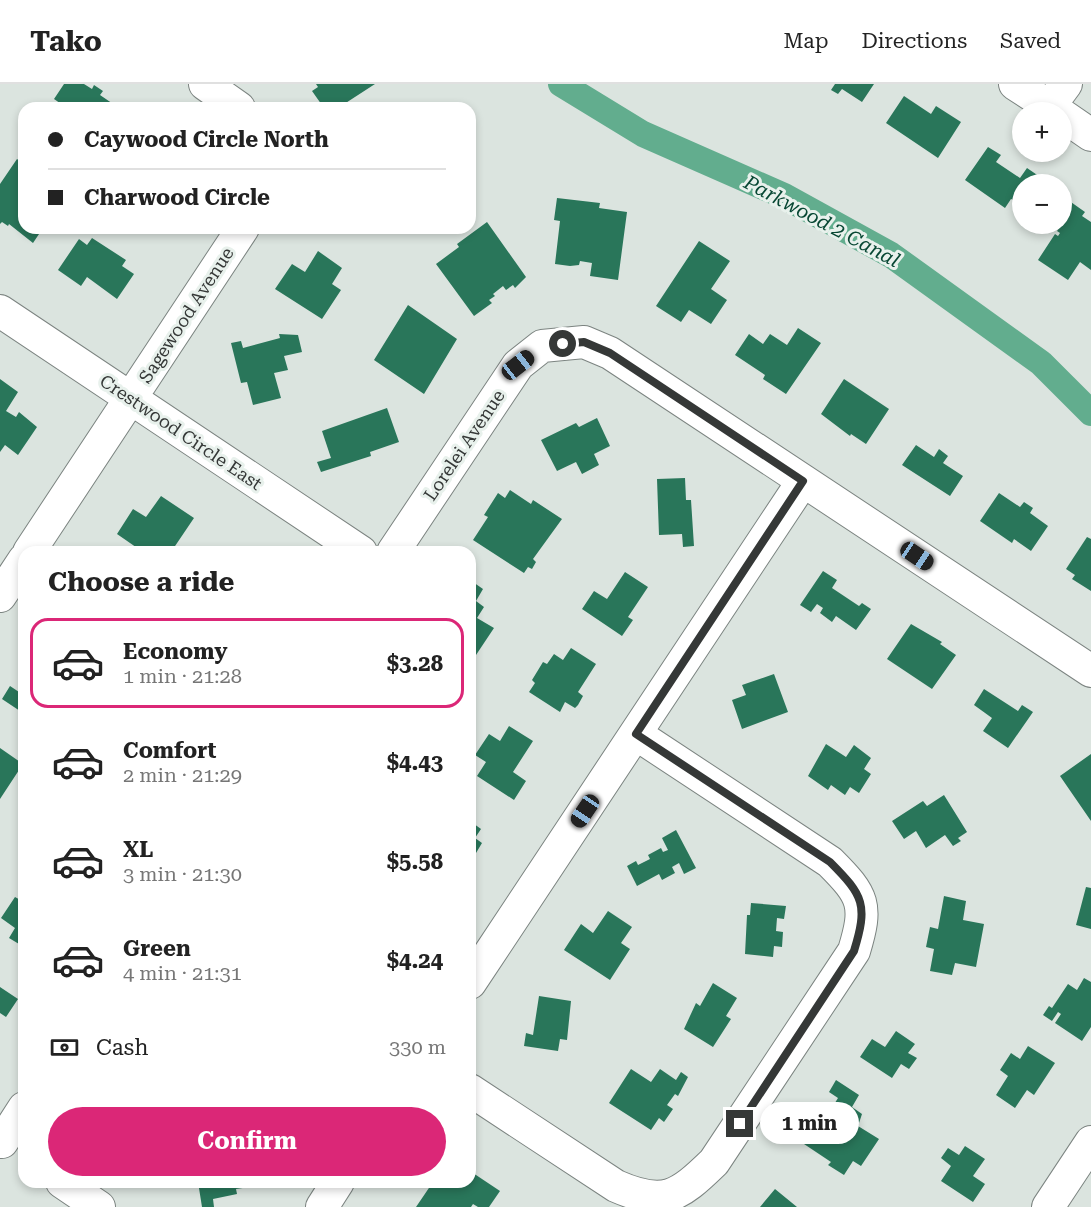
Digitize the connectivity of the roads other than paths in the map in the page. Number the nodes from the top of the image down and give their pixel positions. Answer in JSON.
{"nodes":[{"id":1,"x":205,"y":84,"type":"edge"},
{"id":2,"x":1015,"y":84,"type":"edge"},
{"id":3,"x":230,"y":102,"type":"edge"},
{"id":4,"x":1053,"y":102,"type":"edge"},
{"id":5,"x":1072,"y":117,"type":"edge"},
{"id":6,"x":1091,"y":135,"type":"edge"},
{"id":7,"x":239,"y":234,"type":"edge"},
{"id":8,"x":0,"y":311,"type":"edge"},
{"id":9,"x":131,"y":398,"type":"junction"},
{"id":10,"x":803,"y":481,"type":"junction"},
{"id":11,"x":33,"y":546,"type":"edge"},
{"id":12,"x":352,"y":546,"type":"edge"},
{"id":13,"x":397,"y":546,"type":"edge"},
{"id":14,"x":18,"y":569,"type":"edge"},
{"id":15,"x":0,"y":596,"type":"edge"},
{"id":16,"x":1091,"y":672,"type":"edge"},
{"id":17,"x":636,"y":734,"type":"junction"},
{"id":18,"x":476,"y":975,"type":"edge"},
{"id":19,"x":476,"y":1094,"type":"edge"},
{"id":20,"x":18,"y":1123,"type":"edge"},
{"id":21,"x":1091,"y":1142,"type":"edge"},
{"id":22,"x":9,"y":1146,"type":"edge"},
{"id":23,"x":71,"y":1188,"type":"edge"},
{"id":24,"x":334,"y":1188,"type":"edge"},
{"id":25,"x":99,"y":1207,"type":"edge"},
{"id":26,"x":322,"y":1207,"type":"edge"},
{"id":27,"x":1048,"y":1207,"type":"edge"}],
"edges":[{"from":1,"to":3,"type":"street"},
{"from":2,"to":4,"type":"street"},
{"from":5,"to":6,"type":"street"},
{"from":7,"to":9,"type":"street","name":"Sagewood Avenue"},
{"from":8,"to":9,"type":"street","name":"Crestwood Circle East"},
{"from":9,"to":11,"type":"street","name":"Sagewood Avenue"},
{"from":9,"to":12,"type":"street","name":"Crestwood Circle East"},
{"from":10,"to":13,"type":"street","name":"Lorelei Avenue"},
{"from":10,"to":16,"type":"street"},
{"from":10,"to":17,"type":"street"},
{"from":14,"to":15,"type":"street"},
{"from":17,"to":18,"type":"street"},
{"from":17,"to":19,"type":"street"},
{"from":20,"to":22,"type":"street"},
{"from":21,"to":27,"type":"street"},
{"from":23,"to":25,"type":"street"},
{"from":24,"to":26,"type":"street"}]}
